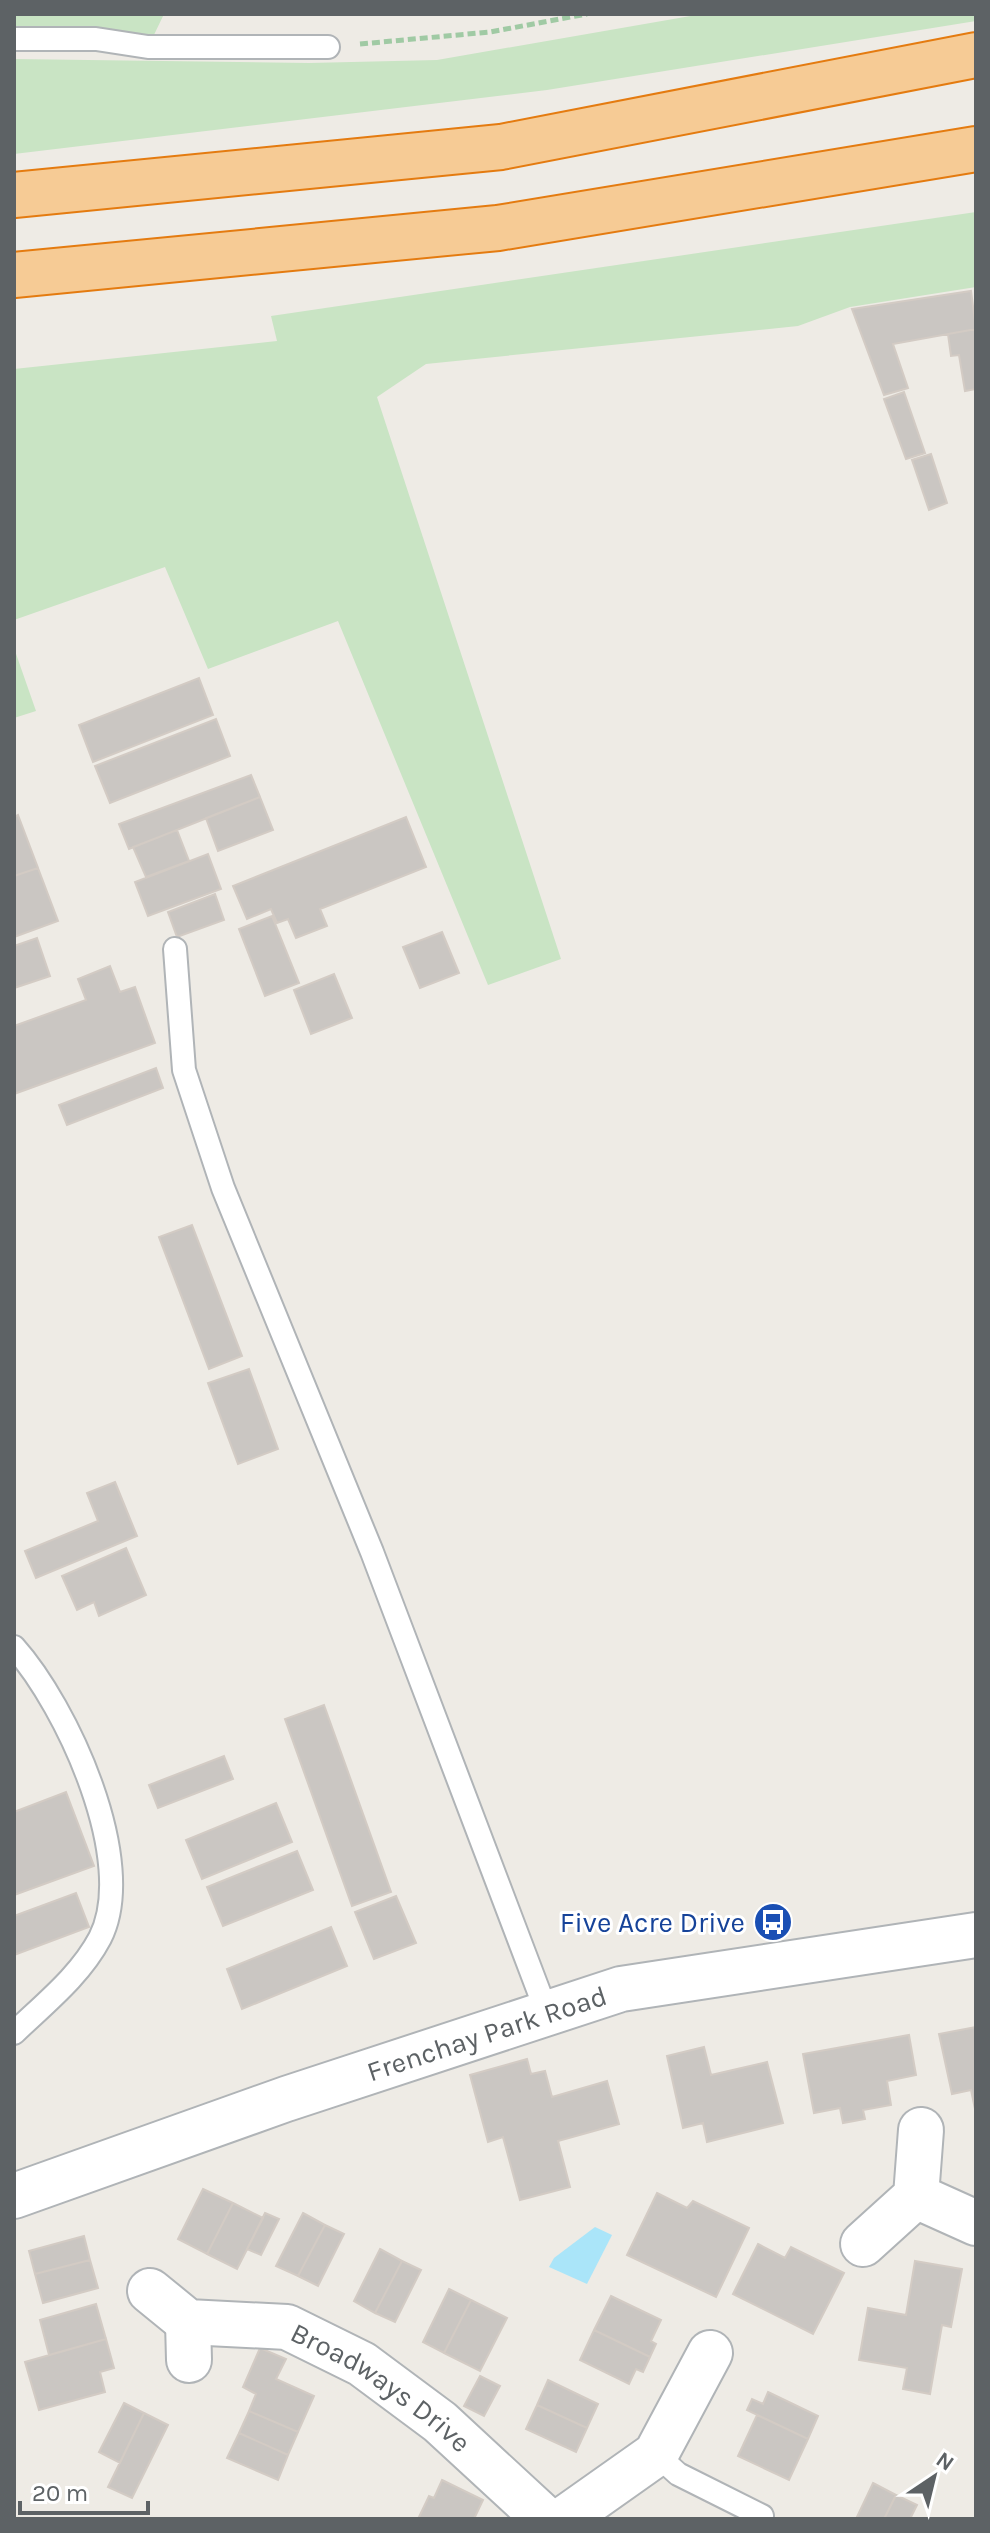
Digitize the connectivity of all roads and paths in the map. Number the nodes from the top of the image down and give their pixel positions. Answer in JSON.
{"nodes":[{"id":1,"x":587,"y":14,"type":"edge"},
{"id":2,"x":14,"y":39,"type":"edge"},
{"id":3,"x":328,"y":47,"type":"joint"},
{"id":4,"x":976,"y":55,"type":"edge"},
{"id":5,"x":976,"y":149,"type":"edge"},
{"id":6,"x":14,"y":195,"type":"edge"},
{"id":7,"x":14,"y":275,"type":"edge"},
{"id":8,"x":175,"y":949,"type":"dead end"},
{"id":9,"x":14,"y":1647,"type":"edge"},
{"id":10,"x":976,"y":1935,"type":"edge"},
{"id":11,"x":547,"y":2013,"type":"junction"},
{"id":12,"x":17,"y":2023,"type":"edge"},
{"id":13,"x":921,"y":2130,"type":"dead end"},
{"id":14,"x":14,"y":2196,"type":"edge"},
{"id":15,"x":916,"y":2196,"type":"junction"},
{"id":16,"x":976,"y":2223,"type":"edge"},
{"id":17,"x":863,"y":2244,"type":"dead end"},
{"id":18,"x":150,"y":2291,"type":"dead end"},
{"id":19,"x":710,"y":2353,"type":"dead end"},
{"id":20,"x":656,"y":2454,"type":"junction"},
{"id":21,"x":762,"y":2516,"type":"dead end"},
{"id":22,"x":545,"y":2519,"type":"edge"},
{"id":23,"x":564,"y":2519,"type":"edge"}],
"edges":[{"from":1,"to":3,"type":"path"},
{"from":2,"to":3,"type":"lane"},
{"from":4,"to":6,"type":"highway"},
{"from":5,"to":7,"type":"highway"},
{"from":8,"to":11,"type":"lane"},
{"from":9,"to":12,"type":"lane"},
{"from":10,"to":11,"type":"main road","name":"Frenchay Park Road"},
{"from":11,"to":14,"type":"main road","name":"Frenchay Park Road"},
{"from":13,"to":15,"type":"main road"},
{"from":15,"to":16,"type":"main road"},
{"from":15,"to":17,"type":"main road"},
{"from":18,"to":22,"type":"main road","name":"Broadways Drive"},
{"from":19,"to":20,"type":"main road"},
{"from":20,"to":21,"type":"lane"},
{"from":20,"to":23,"type":"main road"}]}
